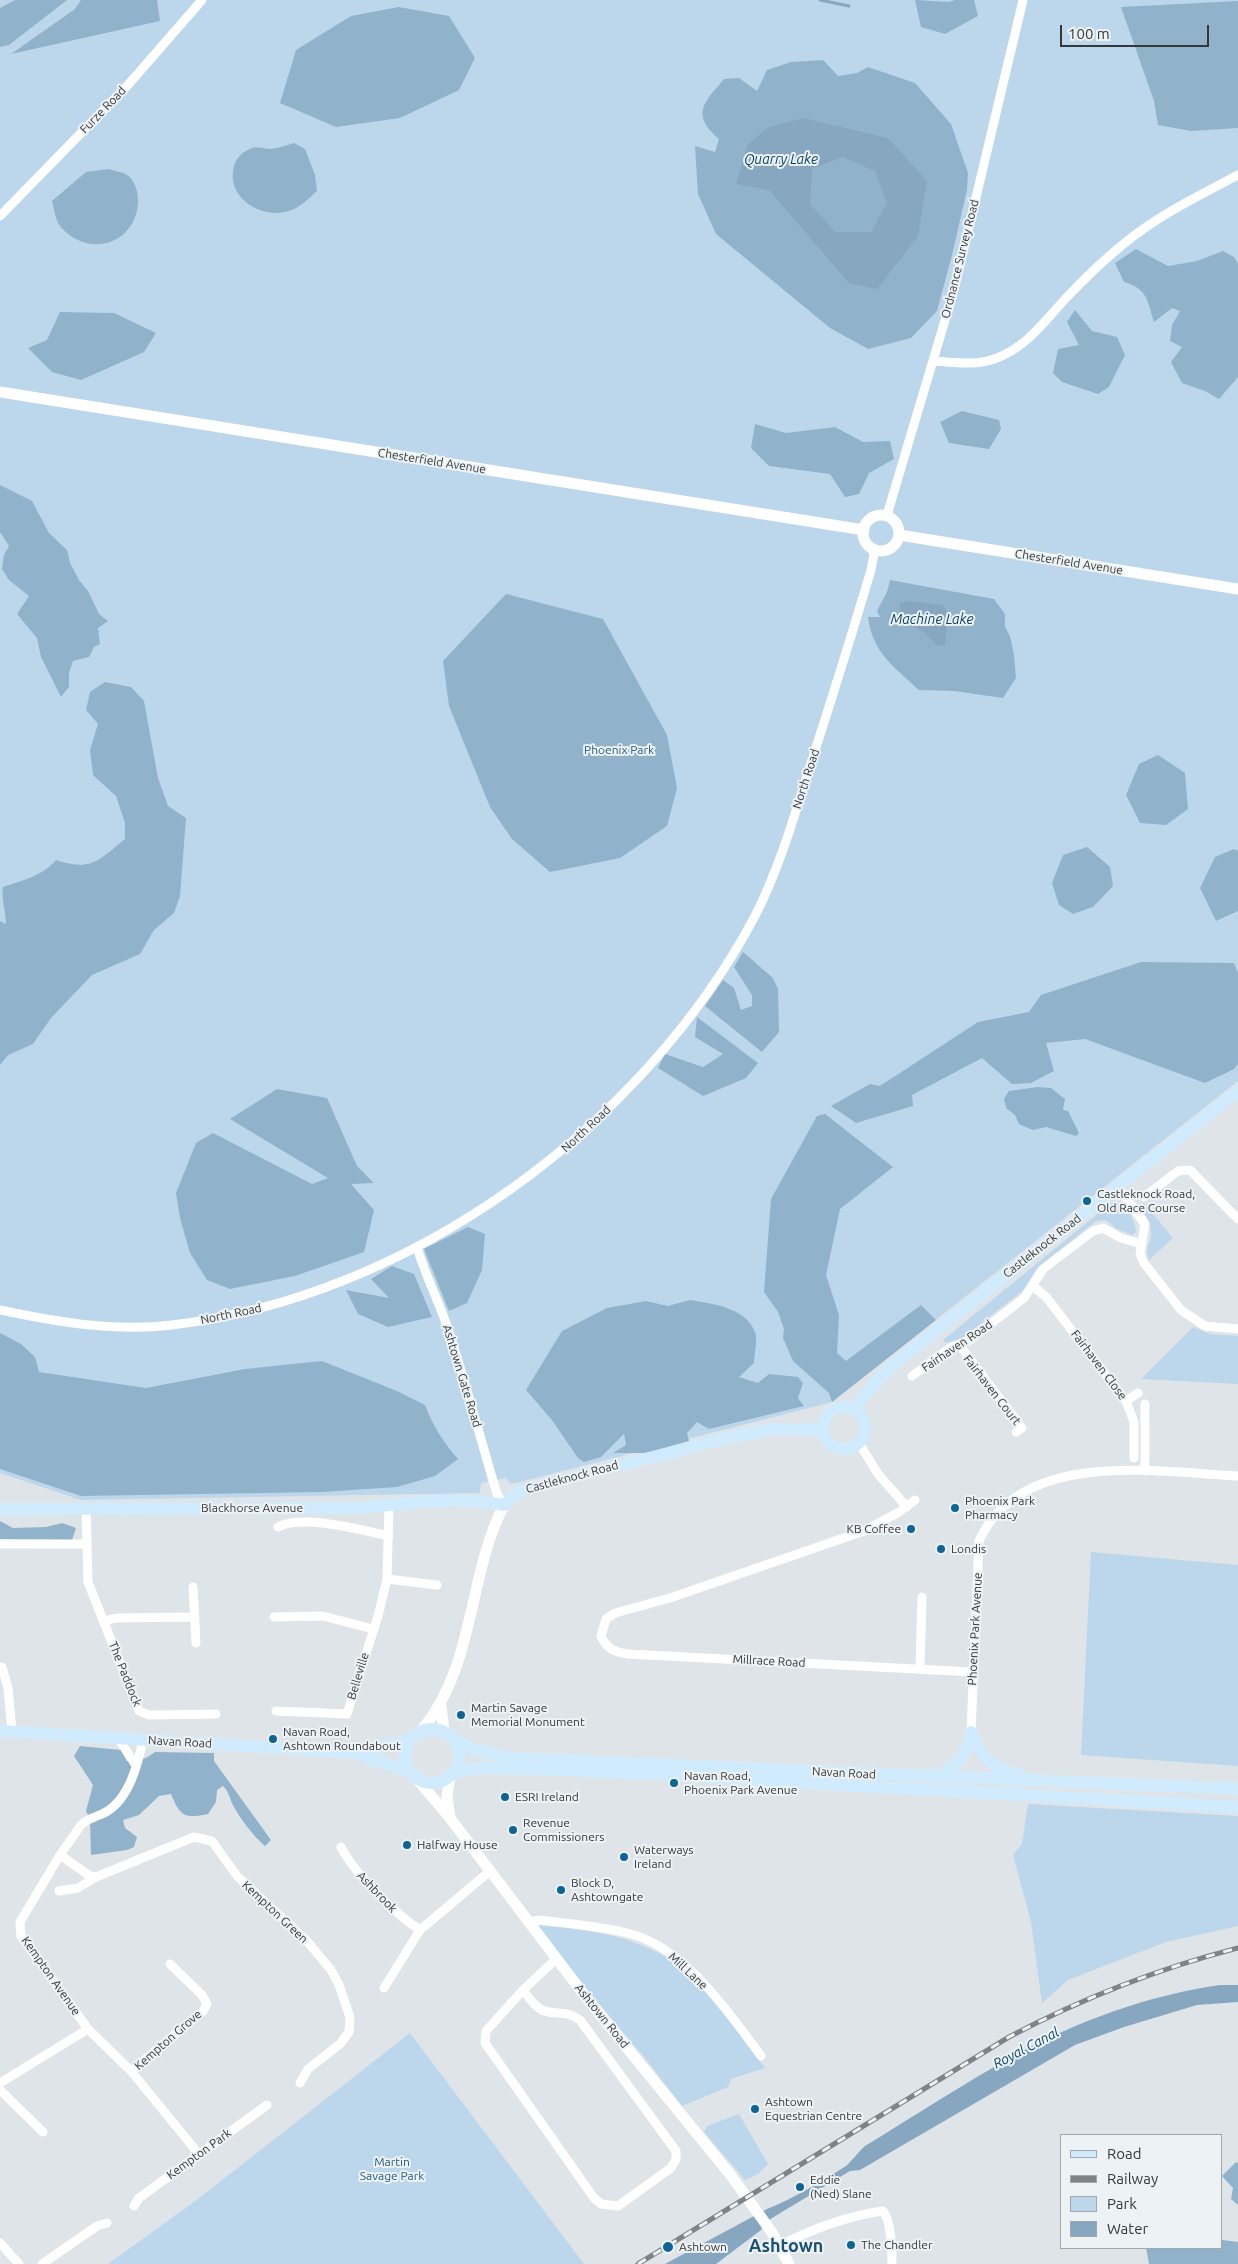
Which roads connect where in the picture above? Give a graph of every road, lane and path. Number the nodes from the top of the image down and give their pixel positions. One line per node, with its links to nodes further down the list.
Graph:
1 (202, 0): 4 (street, Furze Road)
2 (1023, 0): 5 (street, Ordnance Survey Road)
3 (1238, 175): 5 (street)
4 (0, 216)
5 (934, 361): 7 (street, Ordnance Survey Road)
6 (0, 392): 8 (street, Chesterfield Avenue)
7 (887, 515): 8 (street); 9 (street)
8 (864, 530): 10 (street)
9 (899, 535): 10 (street); 11 (street, Chesterfield Avenue)
10 (875, 550): 17 (street, North Road)
11 (1238, 588)
12 (1238, 1091): 13 (main road, Castleknock Road)
13 (1118, 1187): 16 (street); 26 (main road, Castleknock Road)
14 (1144, 1198): 15 (street)
15 (1238, 1219)
16 (1142, 1244): 18 (street, Fairhaven Road); 20 (street)
17 (417, 1247): 19 (street, North Road); 35 (street, Ashtown Gate Road)
18 (1033, 1286): 21 (street, Fairhaven Road); 24 (street, Fairhaven Close)
19 (0, 1310)
20 (1238, 1329)
21 (960, 1346): 22 (street, Fairhaven Road); 28 (street, Fairhaven Court)
22 (912, 1376)
23 (1138, 1393): 24 (street)
24 (1126, 1401): 30 (street, Fairhaven Close)
25 (1145, 1404): 31 (street)
26 (854, 1409): 27 (main road); 29 (main road)
27 (823, 1430): 29 (main road); 35 (main road, Castleknock Road)
28 (1016, 1432)
29 (859, 1444): 36 (street)
30 (1134, 1458)
31 (1145, 1471): 32 (street, Phoenix Park Avenue); 54 (street, Phoenix Park Avenue)
32 (1238, 1476)
33 (915, 1500): 36 (street)
34 (389, 1505): 35 (main road, Blackhorse Avenue); 37 (main road, Blackhorse Avenue); 40 (street, Belleville)
35 (504, 1505): 57 (street, Castleknock Road)
36 (907, 1507): 53 (street, Millrace Road)
37 (86, 1508): 38 (main road, Blackhorse Avenue); 42 (street, The Paddock)
38 (0, 1509)
39 (278, 1527): 40 (street)
40 (389, 1536): 43 (street, Belleville)
41 (0, 1544): 42 (street)
42 (86, 1544): 49 (street, The Paddock)
43 (387, 1579): 44 (street); 50 (street, Belleville)
44 (437, 1585)
45 (193, 1587): 47 (street)
46 (922, 1597): 53 (street)
47 (195, 1617): 49 (street); 51 (street)
48 (274, 1617): 50 (street)
49 (104, 1621): 59 (street, The Paddock)
50 (373, 1629): 58 (street, Belleville)
51 (196, 1643)
52 (2, 1667): 56 (street)
53 (920, 1669): 54 (street, Millrace Road)
54 (973, 1672): 62 (street, Phoenix Park Avenue)
55 (0, 1701): 56 (street)
56 (10, 1701): 61 (street)
57 (441, 1706): 60 (street, Castleknock Road); 63 (street, Castleknock Road)
58 (276, 1711)
59 (216, 1714)
60 (422, 1730): 63 (main road); 65 (main road)
61 (6, 1731): 64 (main road, Navan Road)
62 (971, 1732): 71 (main road); 72 (main road)
63 (449, 1736): 69 (main road); 71 (main road, Navan Road)
64 (118, 1738): 66 (main road, Navan Road); 68 (street)
65 (411, 1738): 67 (main road, Navan Road); 70 (main road)
66 (143, 1740): 67 (main road, Navan Road); 68 (street, Kempton Avenue)
67 (359, 1753): 70 (main road, Navan Road)
68 (135, 1764): 77 (street, Kempton Avenue)
69 (452, 1774): 70 (main road); 74 (main road, Navan Road); 75 (street)
70 (413, 1775): 75 (street, Ashtown Road)
71 (936, 1777): 72 (main road, Navan Road)
72 (1049, 1780): 73 (main road, Navan Road)
73 (1238, 1789)
74 (1238, 1807)
75 (450, 1818): 78 (street, Ashtown Road)
76 (341, 1847): 82 (street, Ashbrook)
77 (60, 1855): 79 (street); 87 (street, Kempton Avenue)
78 (490, 1871): 81 (street, Ashtown Road); 82 (street)
79 (96, 1877): 80 (street, Kempton Green); 91 (street, Kempton Green)
80 (59, 1891)
81 (528, 1922): 83 (street, Ashtown Road); 88 (street, Mill Lane)
82 (420, 1930): 85 (street)
83 (556, 1959): 86 (street); 99 (street, Ashtown Road)
84 (170, 1964): 89 (street, Kempton Grove)
85 (384, 1988)
86 (523, 1990): 86 (street)
87 (88, 2029): 89 (street, Kempton Avenue); 90 (street)
88 (761, 2056)
89 (131, 2072): 95 (street, Kempton Avenue)
90 (0, 2083)
91 (300, 2083)
92 (0, 2090): 94 (street)
93 (267, 2105): 95 (street, Kempton Park)
94 (43, 2132)
95 (198, 2153): 96 (street, Kempton Park)
96 (134, 2206)
97 (107, 2223): 101 (street)
98 (0, 2244): 100 (street)
99 (779, 2246): 102 (street); 103 (street)
100 (19, 2264)
101 (42, 2264)
102 (789, 2264)
103 (892, 2264)

